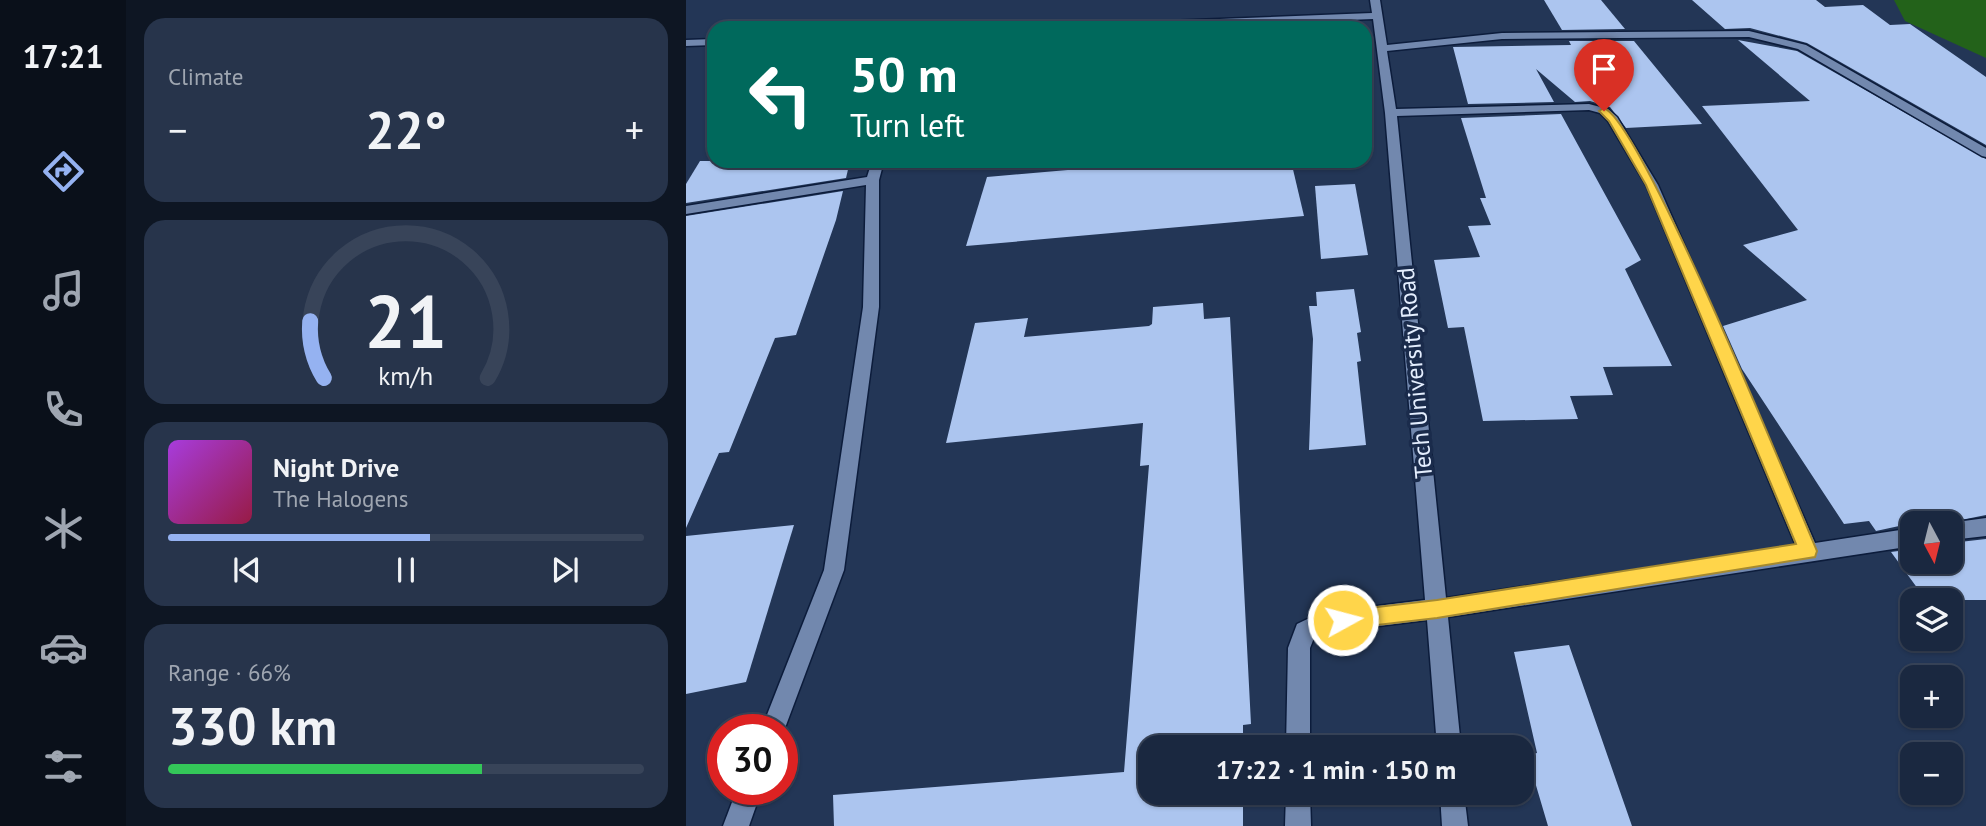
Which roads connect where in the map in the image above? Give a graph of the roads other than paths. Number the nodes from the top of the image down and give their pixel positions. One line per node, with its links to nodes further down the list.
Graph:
1 (1375, 8): 2 (street); 5 (street, Tech University Road)
2 (1172, 21)
3 (707, 42): 4 (street)
4 (686, 43)
5 (1382, 49): 6 (street, Tech University Road); 7 (street)
6 (1391, 113): 14 (street); 15 (street, Tech University Road)
7 (1986, 153)
8 (876, 168): 9 (street)
9 (873, 180): 10 (street); 16 (street)
10 (686, 210)
11 (1986, 527): 12 (street)
12 (1964, 530)
13 (1900, 539): 14 (street)
14 (1808, 551): 15 (street)
15 (1437, 609): 17 (street); 18 (street, Tech University Road)
16 (779, 714)
17 (1298, 735)
18 (1448, 735)
19 (744, 805): 22 (street)
20 (1298, 805): 23 (street)
21 (1453, 805): 24 (street)
22 (736, 826)
23 (1298, 826)
24 (1455, 826)

